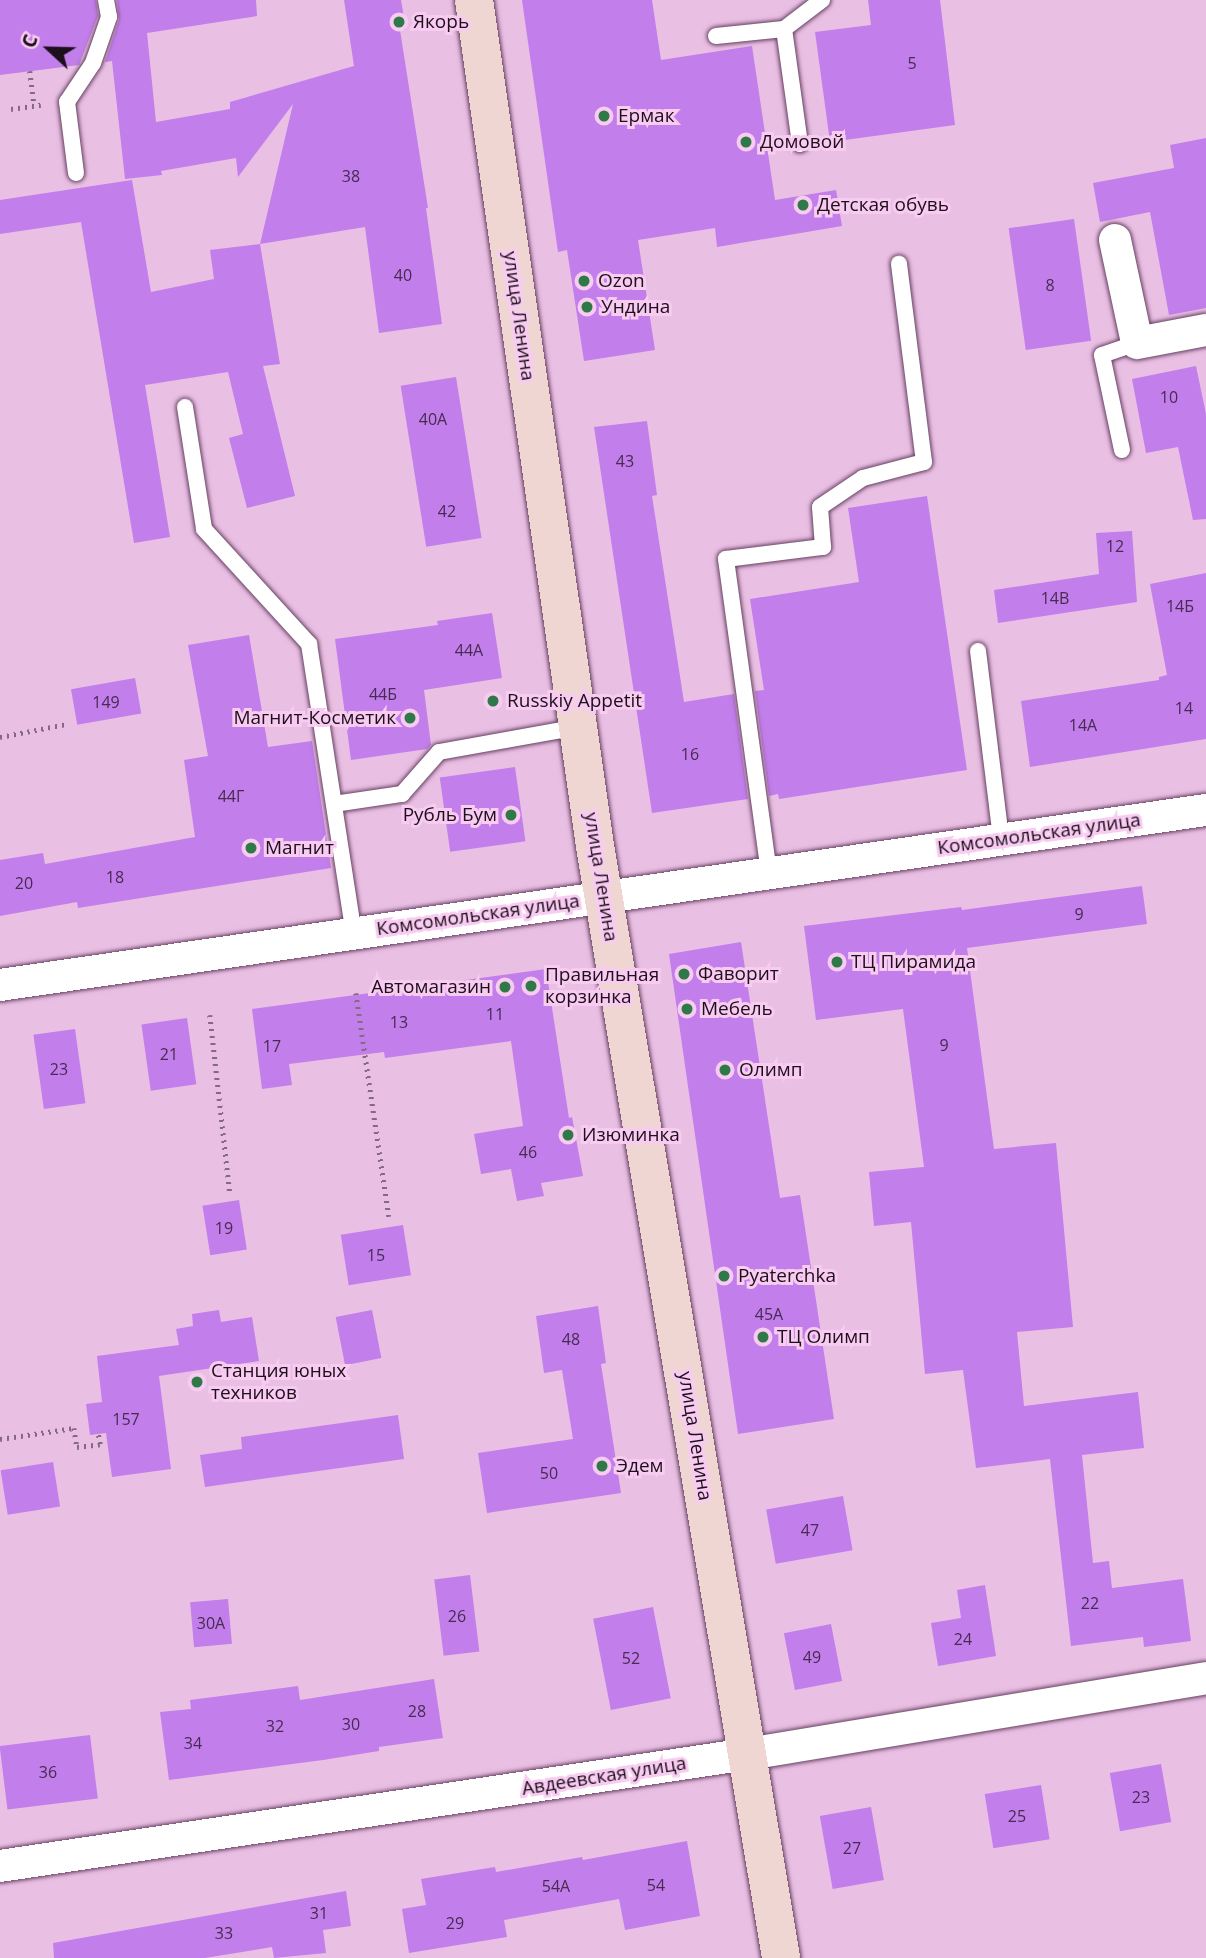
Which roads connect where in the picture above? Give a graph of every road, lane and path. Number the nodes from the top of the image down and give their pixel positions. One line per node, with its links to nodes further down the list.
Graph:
1 (106, 0): 9 (lane)
2 (474, 0): 18 (main road, улица Ленина)
3 (822, 0): 4 (lane)
4 (784, 29): 5 (lane); 8 (lane)
5 (716, 37)
6 (30, 71): 7 (path)
7 (11, 109)
8 (800, 144)
9 (76, 173)
10 (1115, 240): 13 (street)
11 (900, 264): 23 (lane)
12 (1206, 330): 13 (street)
13 (1137, 343): 15 (lane)
14 (186, 407): 20 (lane)
15 (1122, 450)
16 (978, 651): 22 (lane)
17 (66, 724): 19 (path)
18 (578, 727): 20 (lane); 24 (main road, улица Ленина)
19 (0, 737)
20 (334, 804): 25 (lane)
21 (1206, 810): 22 (street, Комсомольская улица)
22 (1002, 839): 23 (street, Комсомольская улица)
23 (769, 873): 24 (street, Комсомольская улица)
24 (603, 897): 25 (street, Комсомольская улица); 34 (main road, улица Ленина)
25 (354, 934): 26 (street, Комсомольская улица)
26 (0, 985)
27 (356, 993): 30 (path)
28 (210, 1015): 29 (path)
29 (230, 1192)
30 (389, 1217)
31 (98, 1434): 32 (path)
32 (0, 1439)
33 (1206, 1678): 34 (street, Авдеевская улица)
34 (748, 1754): 35 (street, Авдеевская улица); 36 (main road, улица Ленина)
35 (0, 1867)
36 (781, 1958)

